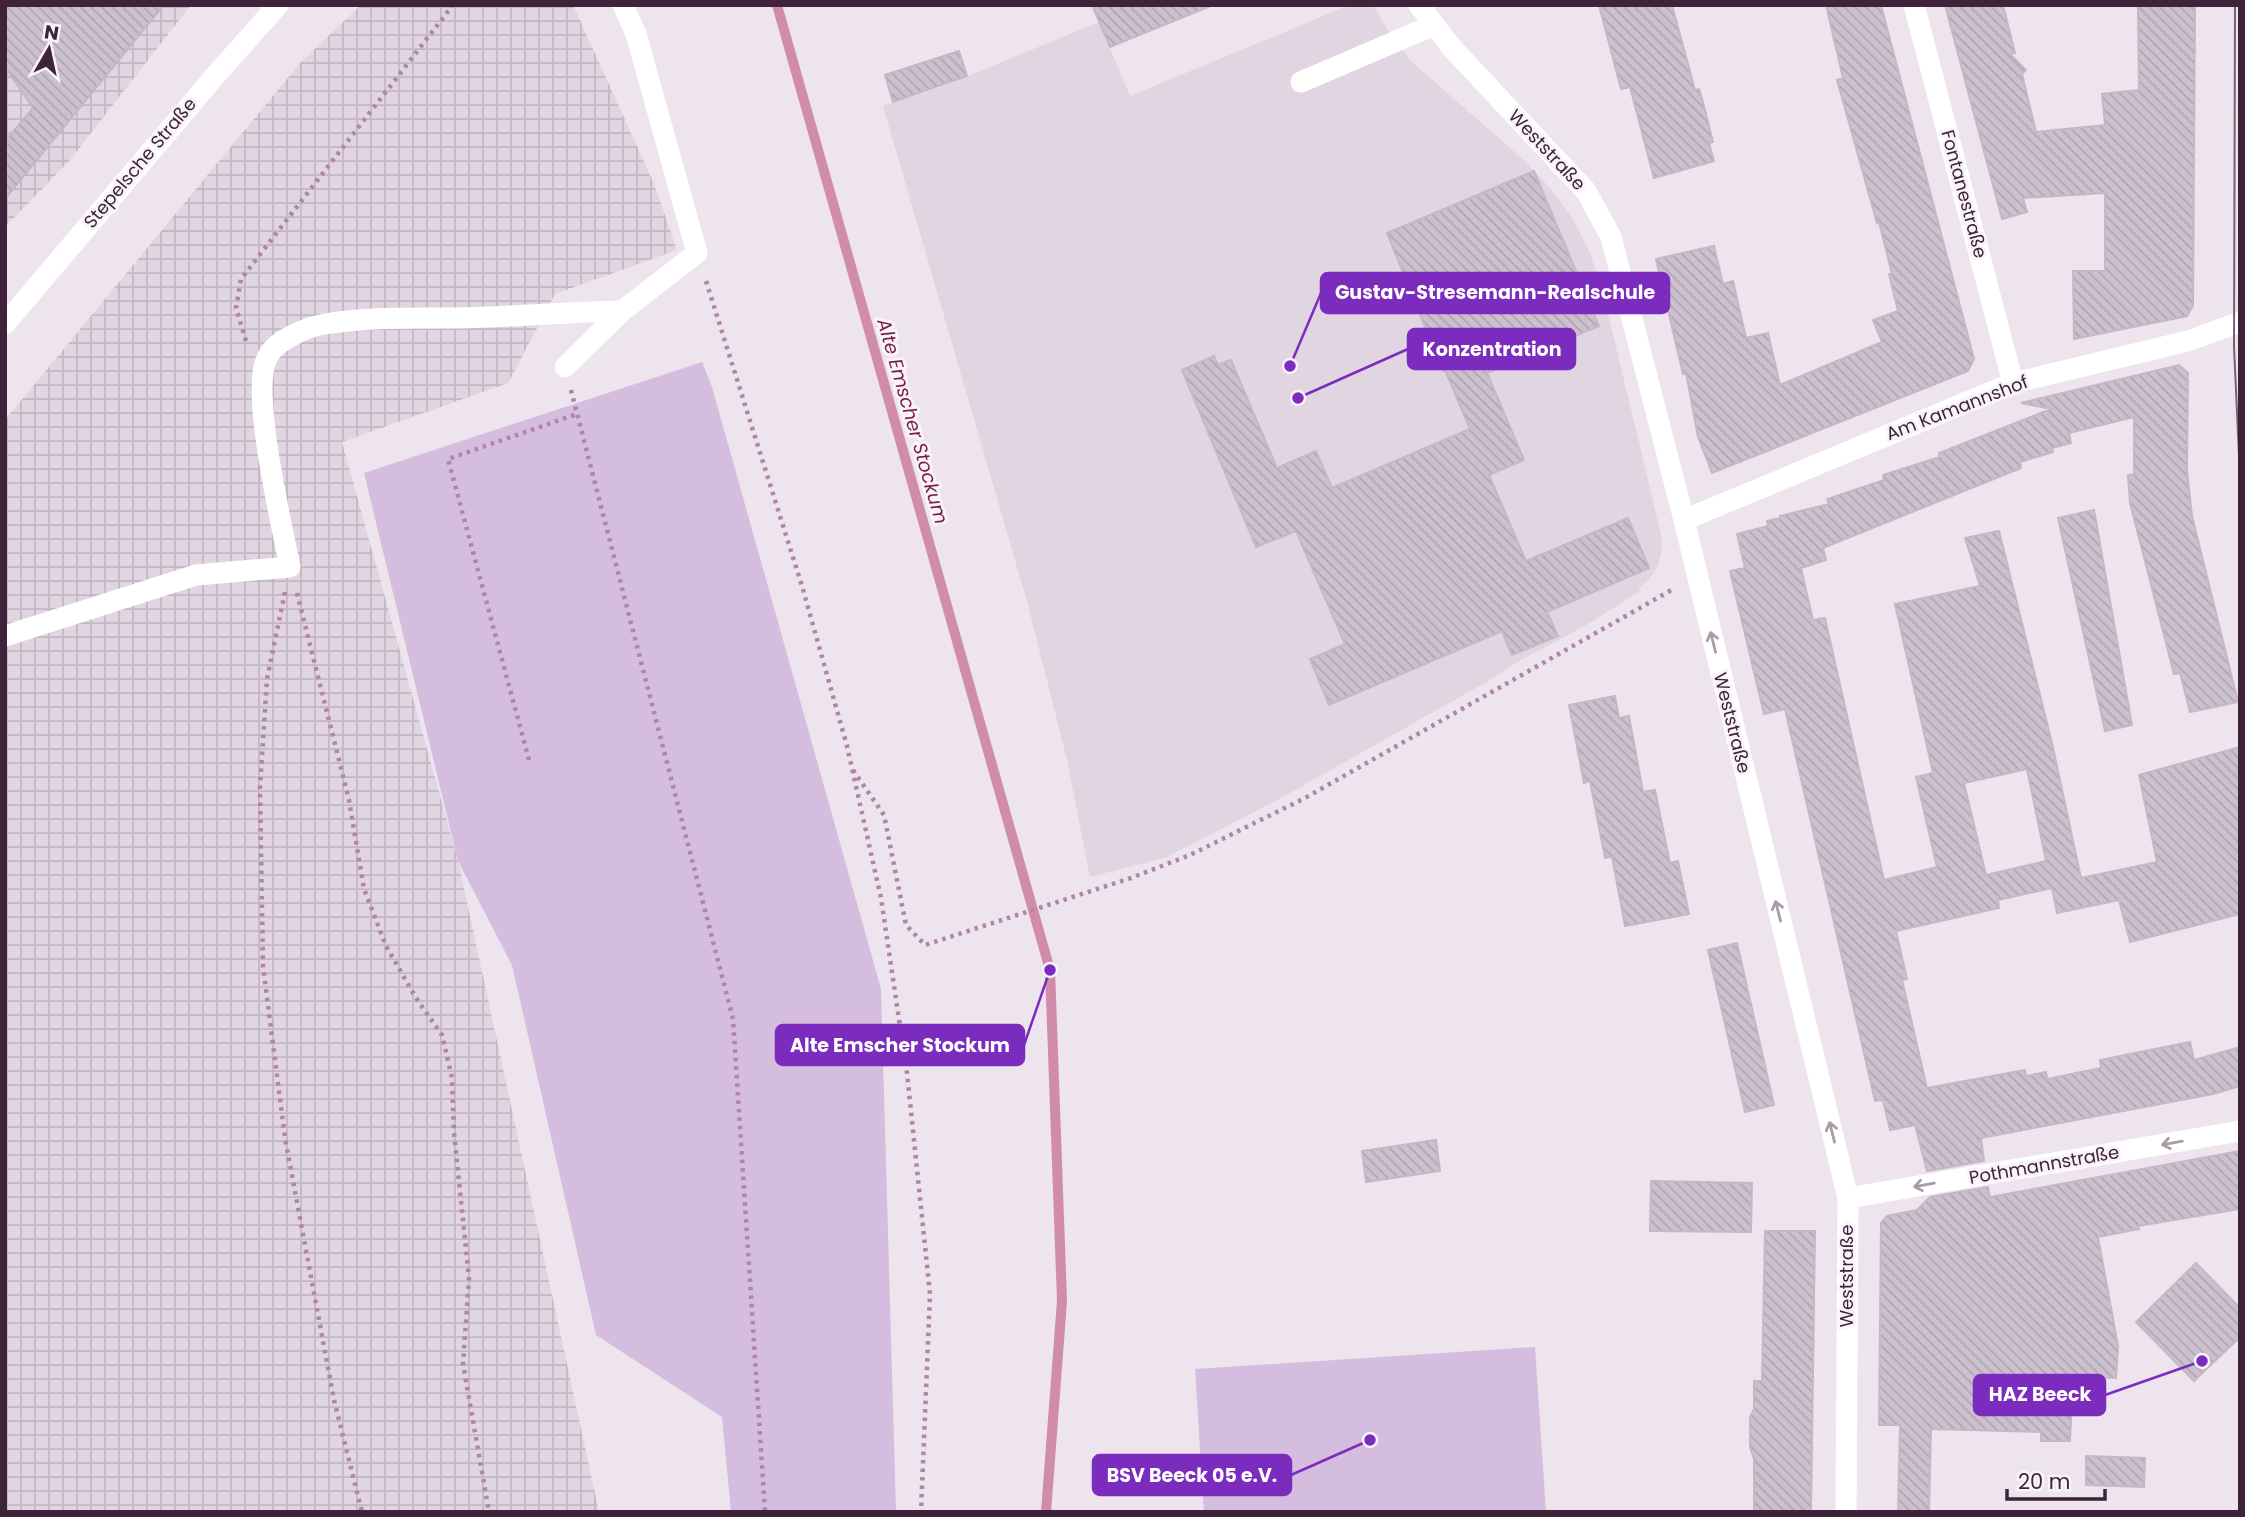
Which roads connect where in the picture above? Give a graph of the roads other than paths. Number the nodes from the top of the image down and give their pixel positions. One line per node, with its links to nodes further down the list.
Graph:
1 (278, 5): 9 (street, Stepelsche Straße)
2 (623, 5): 7 (street)
3 (1419, 5): 5 (street, Weststraße)
4 (1914, 5): 11 (street, Fontanestraße)
5 (1434, 24): 6 (street); 12 (street, Weststraße)
6 (1301, 82)
7 (622, 311): 10 (street); 13 (street)
8 (2240, 322): 11 (street, Am Kamannshof)
9 (5, 324)
10 (565, 367)
11 (2013, 383): 12 (street, Am Kamannshof)
12 (1684, 520): 15 (street, Weststraße, one-way to 12)
13 (5, 636)
14 (2240, 1131): 15 (street, Pothmannstraße, one-way to 15)
15 (1847, 1198): 16 (street, Weststraße)
16 (1846, 1512)

